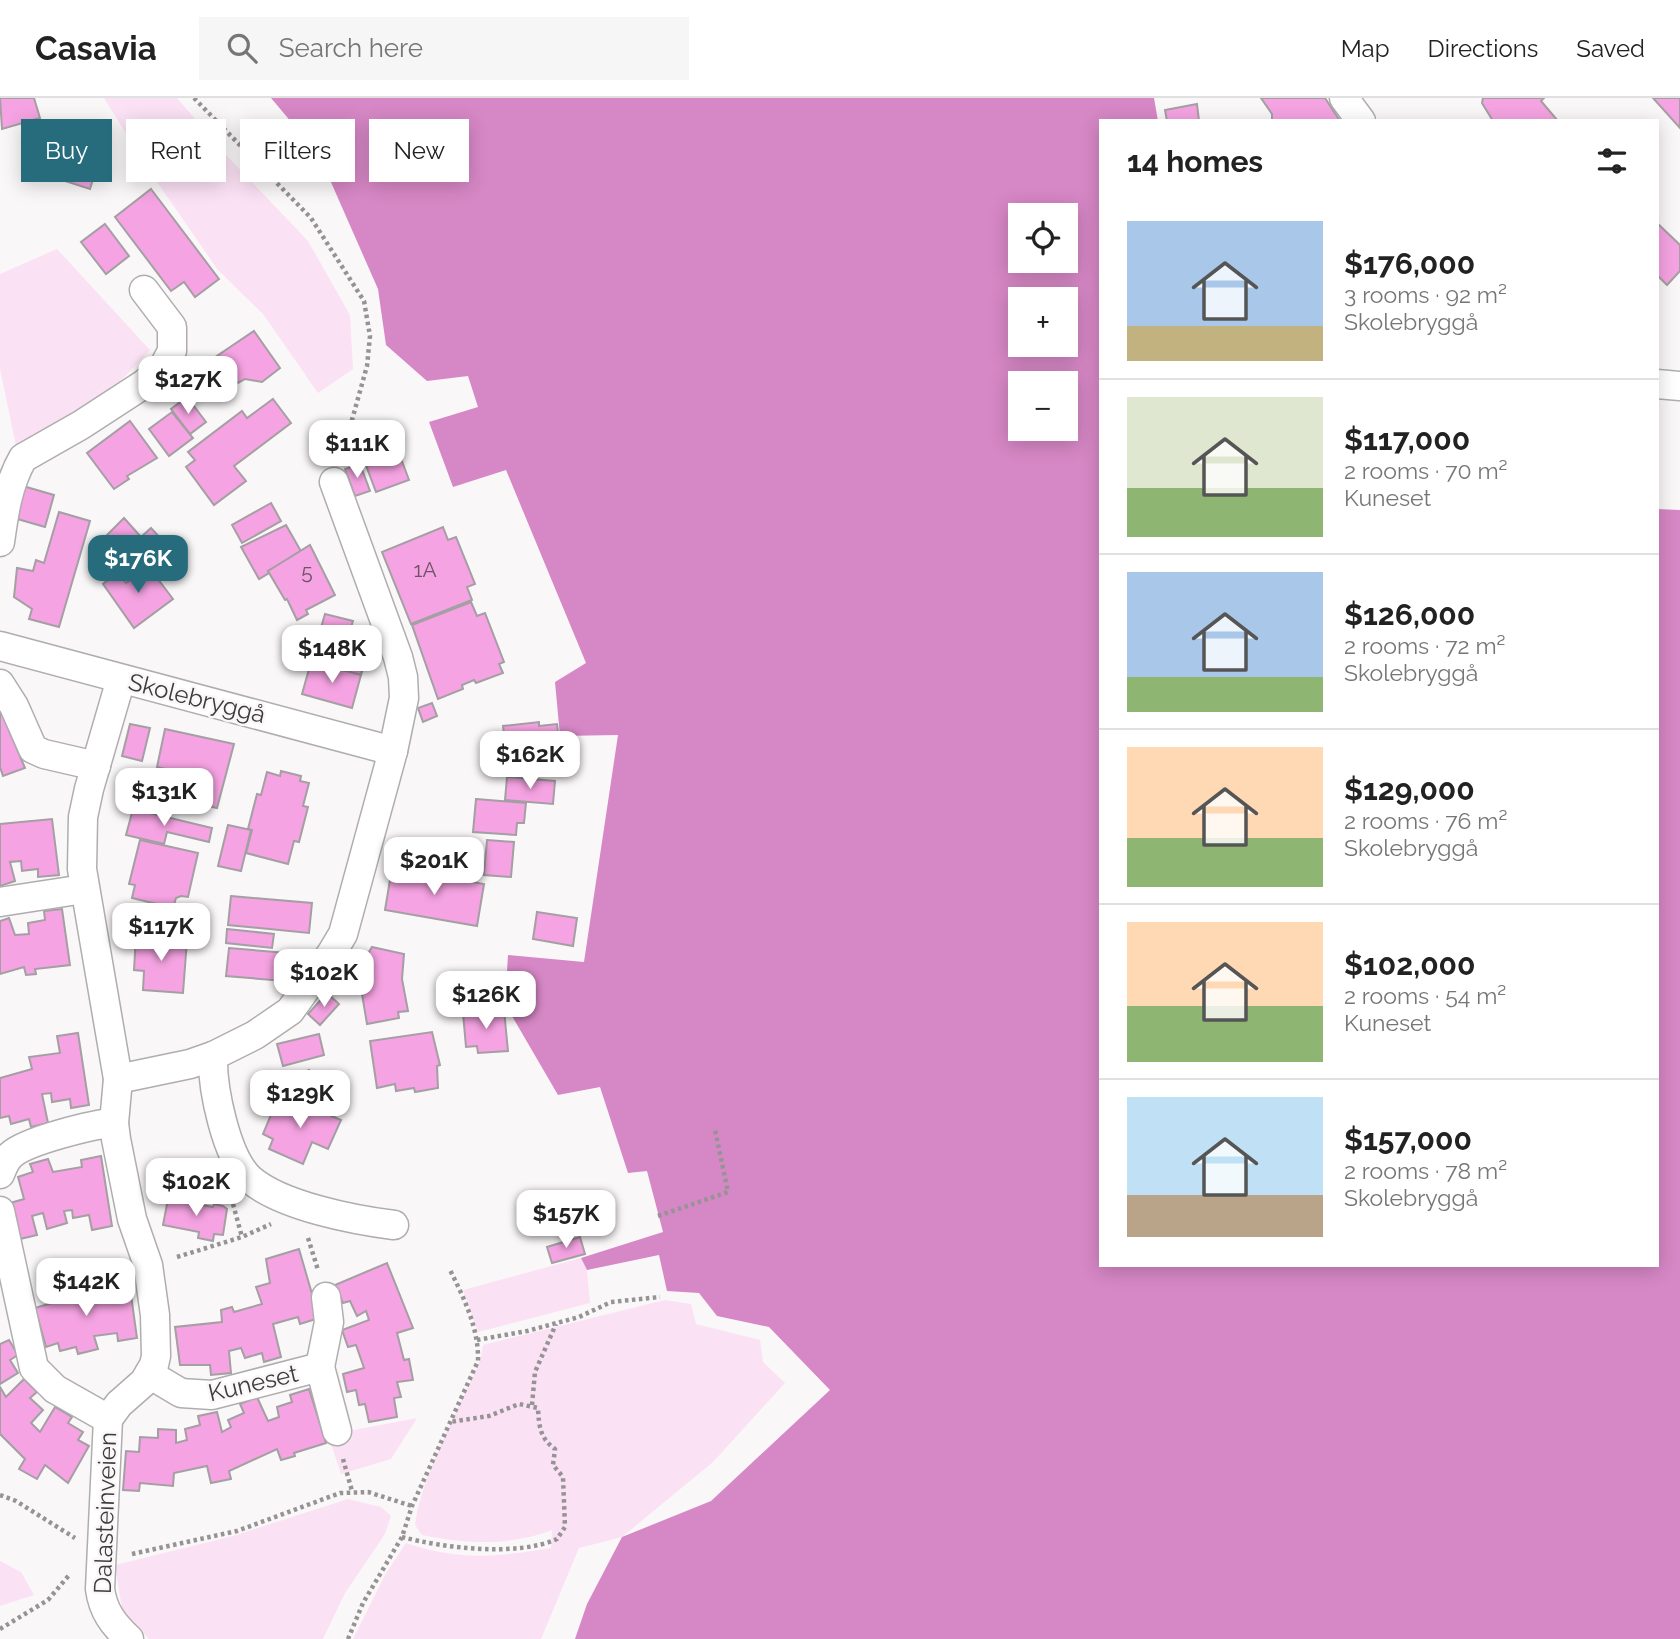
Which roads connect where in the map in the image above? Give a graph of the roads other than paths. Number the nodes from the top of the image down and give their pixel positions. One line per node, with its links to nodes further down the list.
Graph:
1 (1343, 98): 2 (street)
2 (1359, 119)
3 (144, 290): 7 (street)
4 (1659, 384): 5 (street)
5 (1680, 386)
6 (334, 482): 11 (street)
7 (0, 542)
8 (0, 646): 9 (street, Skolebryggå)
9 (121, 679): 11 (street, Skolebryggå); 12 (street)
10 (0, 684): 12 (street)
11 (393, 751): 15 (street)
12 (96, 766): 13 (street)
13 (85, 889): 14 (street); 16 (street)
14 (0, 902)
15 (213, 1056): 16 (street); 20 (street)
16 (118, 1079): 17 (street)
17 (114, 1123): 18 (street); 23 (street)
18 (0, 1174)
19 (0, 1211): 24 (street)
20 (394, 1225)
21 (326, 1297): 22 (street, Kuneset)
22 (320, 1367): 23 (street, Kuneset); 25 (street, Kuneset)
23 (149, 1374): 24 (street)
24 (108, 1419): 26 (street, Dalasteinveien)
25 (337, 1431)
26 (129, 1639)

